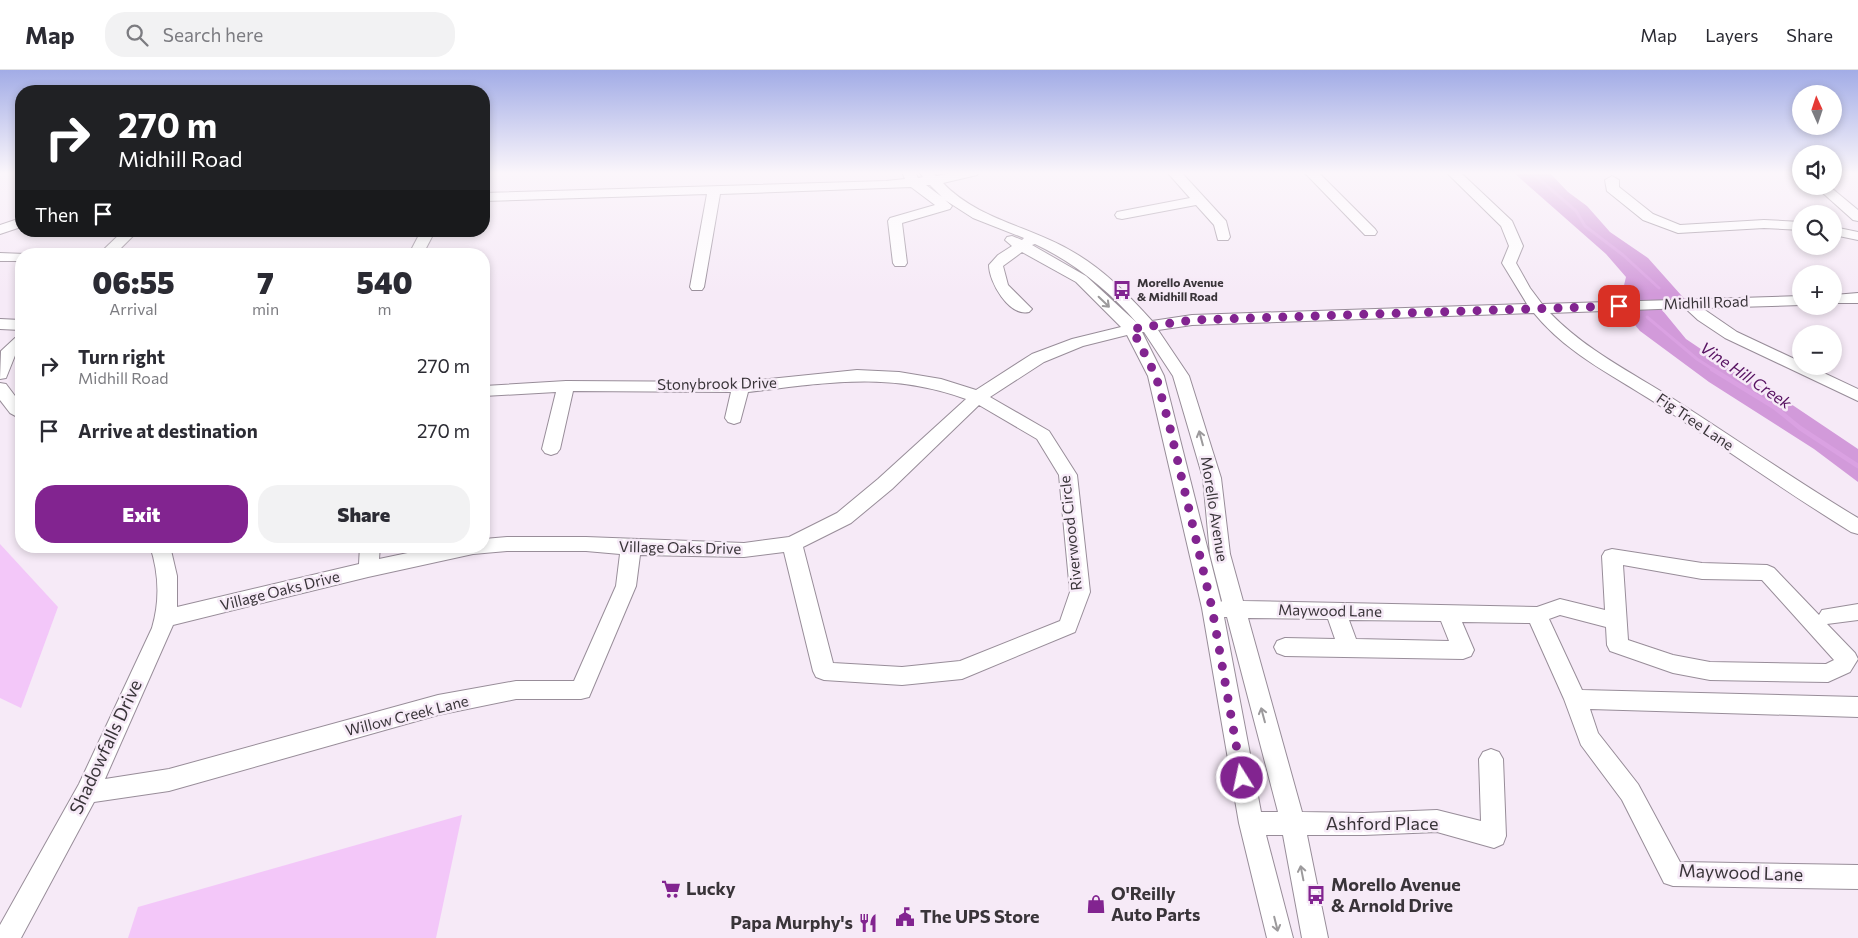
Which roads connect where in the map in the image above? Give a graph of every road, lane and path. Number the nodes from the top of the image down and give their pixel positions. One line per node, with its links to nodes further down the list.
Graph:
1 (710, 213): 24 (street)
2 (923, 213): 23 (street)
3 (960, 213): 19 (street, Morello Avenue)
4 (974, 213): 19 (street, Morello Avenue)
5 (1135, 213): 10 (street)
6 (1210, 213): 18 (street)
7 (1351, 213): 14 (street)
8 (1495, 213): 29 (street)
9 (1642, 213): 12 (street)
10 (1122, 215)
11 (15, 224): 13 (street)
12 (1792, 226)
13 (0, 230)
14 (1370, 232)
15 (1842, 233): 16 (street)
16 (1858, 236)
17 (124, 237): 20 (street)
18 (1223, 237)
19 (1028, 241): 30 (street); 33 (street, Morello Avenue)
20 (113, 248)
21 (0, 257): 22 (street)
22 (15, 257)
23 (900, 264)
24 (696, 287)
25 (1858, 298): 26 (street)
26 (1842, 299)
27 (1792, 300): 28 (street, Midhill Road)
28 (1689, 304): 29 (street, Midhill Road); 40 (street)
29 (1539, 308): 33 (street, Midhill Road); 45 (street, Fig Tree Lane)
30 (1024, 309)
31 (0, 324): 32 (street)
32 (15, 325)
33 (1140, 328): 41 (street, Village Oaks Drive); 54 (street, Morello Avenue); 55 (street, Morello Avenue, one-way to 33)
34 (15, 346): 35 (street)
35 (0, 374)
36 (566, 386): 37 (street, Stonybrook Drive); 39 (street, Stonybrook Drive); 44 (street)
37 (741, 387): 41 (street, Stonybrook Drive); 43 (street)
38 (0, 388): 42 (street)
39 (490, 391)
40 (1858, 396)
41 (978, 397): 46 (street, Village Oaks Drive); 46 (street, Riverwood Circle)
42 (15, 408)
43 (734, 418)
44 (551, 449)
45 (1858, 527)
46 (792, 544): 48 (street, Village Oaks Drive)
47 (490, 546): 48 (street, Village Oaks Drive)
48 (631, 548): 68 (street, Willow Creek Lane)
49 (163, 553): 61 (street, Shadowfalls Drive)
50 (369, 553): 52 (street)
51 (447, 553): 52 (street, Village Oaks Drive)
52 (368, 569): 61 (street, Village Oaks Drive)
53 (1560, 607): 59 (street, Maywood Lane); 62 (street)
54 (1212, 608): 55 (street, Maywood Lane); 69 (street, Morello Avenue)
55 (1234, 609): 56 (street, Maywood Lane); 70 (street, Morello Avenue, one-way to 55)
56 (1336, 612): 58 (street, Maywood Lane); 64 (street)
57 (1858, 612): 60 (street)
58 (1449, 614): 59 (street, Maywood Lane); 64 (street)
59 (1537, 615): 65 (street, Maywood Lane)
60 (1829, 616)
61 (166, 618): 68 (street, Shadowfalls Drive)
62 (1616, 621): 62 (street)
63 (1285, 647): 64 (street)
64 (1348, 648)
65 (1575, 699): 66 (street); 71 (street, Maywood Lane)
66 (1858, 707)
67 (1491, 759): 70 (street, Ashford Place)
68 (87, 792): 72 (street, Shadowfalls Drive)
69 (1251, 823): 70 (street, Ashford Place); 73 (street, Morello Avenue, one-way to 73)
70 (1292, 824): 74 (street, Morello Avenue, one-way to 70)
71 (1858, 877)
72 (7, 938)
73 (1280, 938)
74 (1315, 938)

